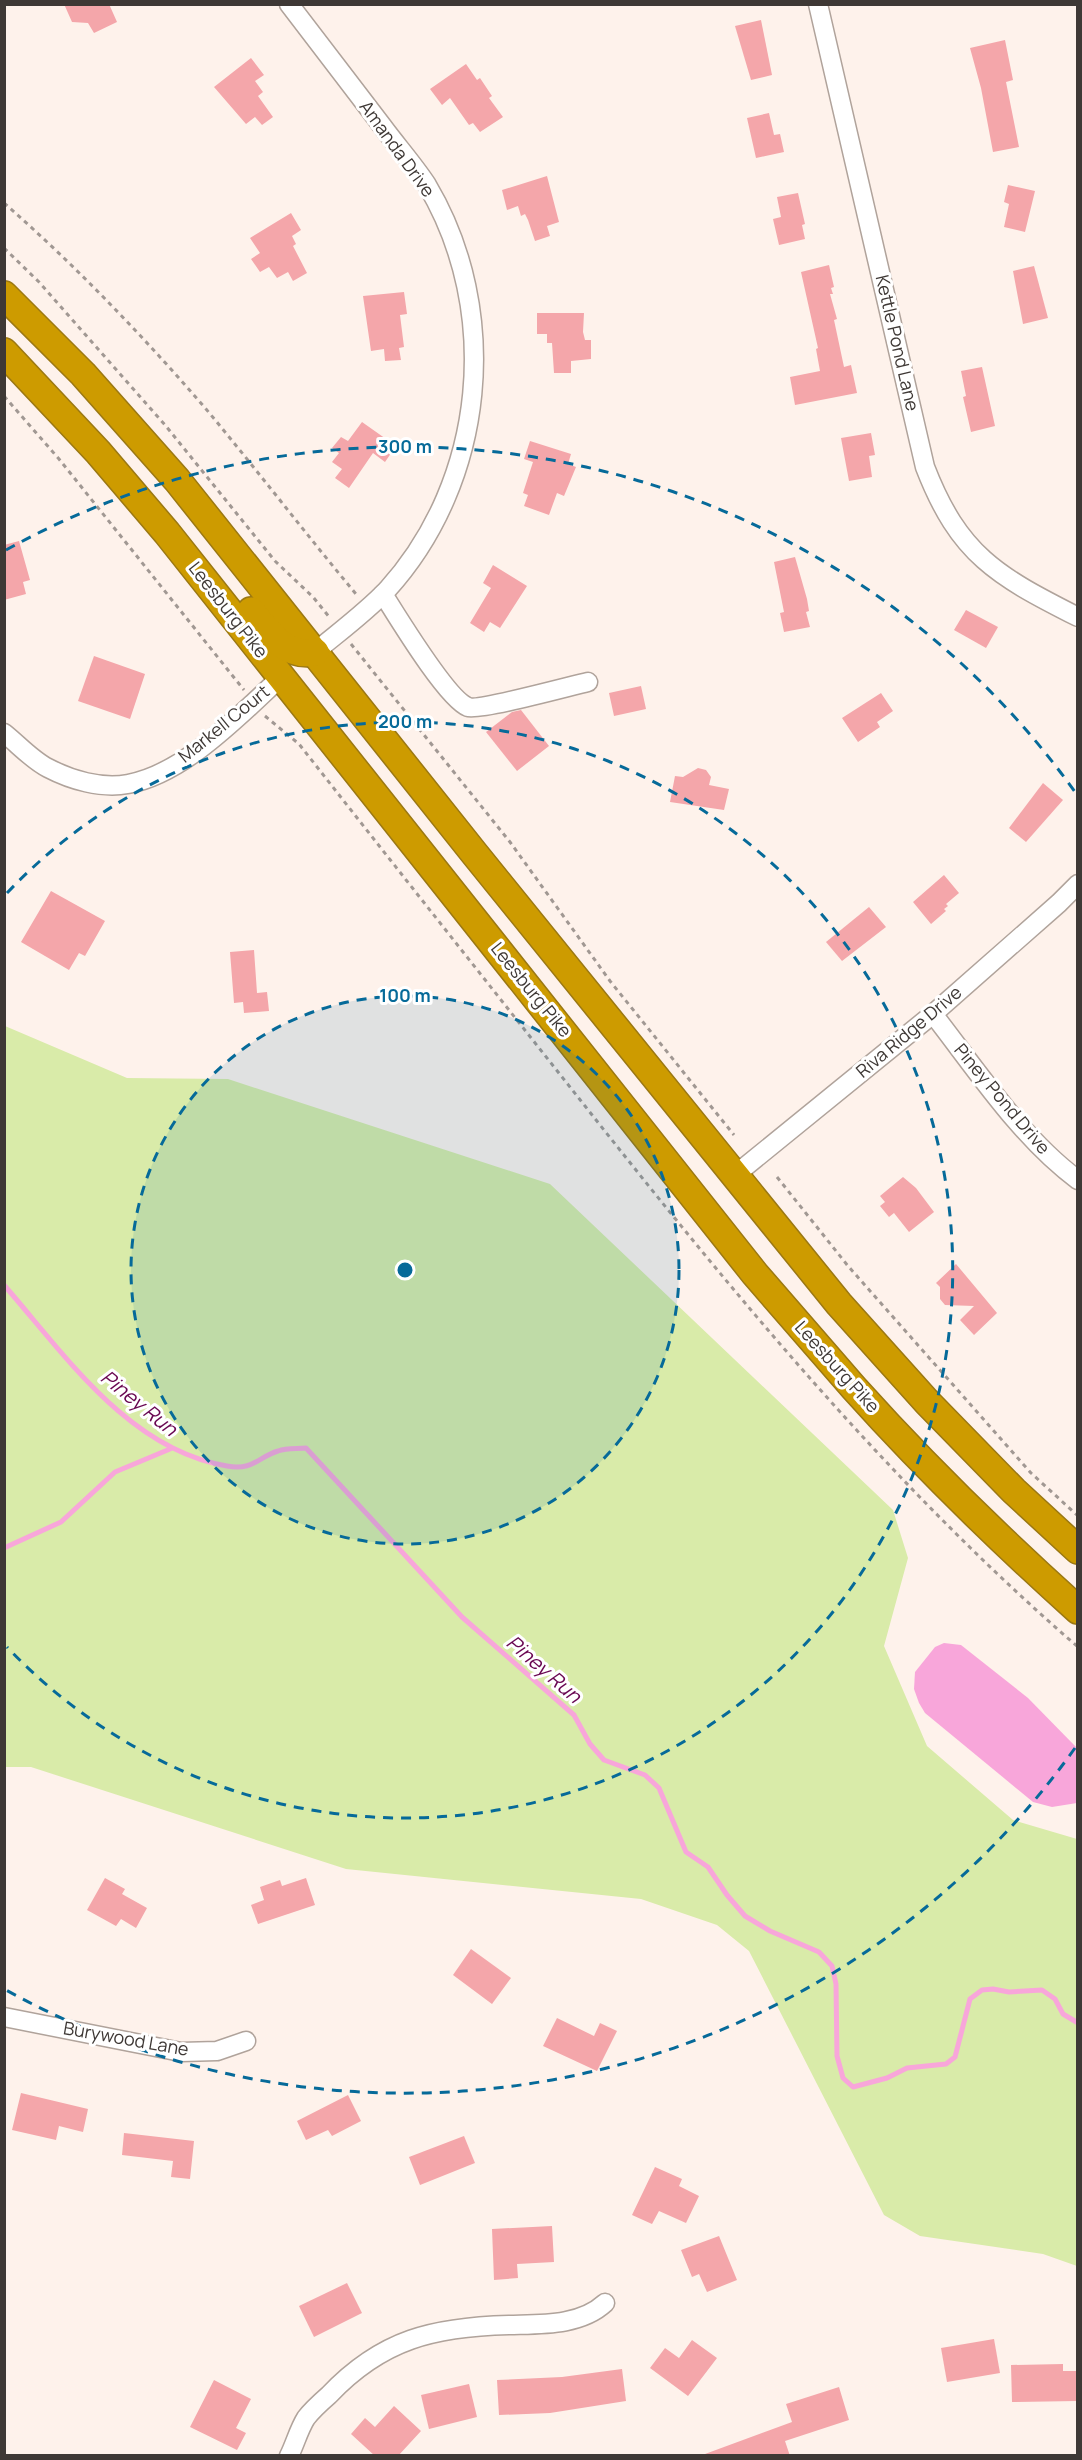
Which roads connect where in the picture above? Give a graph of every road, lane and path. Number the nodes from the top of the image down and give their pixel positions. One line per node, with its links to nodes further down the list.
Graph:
1 (289, 4): 9 (street, Amanda Drive)
2 (818, 4): 11 (street, Kettle Pond Lane)
3 (4, 203): 10 (path)
4 (4, 248): 12 (path)
5 (4, 295): 13 (highway)
6 (4, 352): 8 (highway, Leesburg Pike)
7 (4, 396): 16 (path)
8 (126, 482): 13 (highway); 14 (highway, Leesburg Pike)
9 (383, 594): 10 (street, Amanda Drive); 15 (street)
10 (368, 608): 12 (street, Amanda Drive)
11 (1077, 616)
12 (341, 631): 13 (street, Amanda Drive); 20 (path)
13 (315, 652): 21 (highway)
14 (281, 677): 16 (street, Markell Court); 26 (highway, Leesburg Pike)
15 (588, 682)
16 (253, 703): 17 (street, Markell Court)
17 (4, 733)
18 (1077, 884): 19 (street, Riva Ridge Drive)
19 (933, 1014): 21 (street, Riva Ridge Drive); 23 (street, Piney Pond Drive)
20 (734, 1135)
21 (735, 1175): 25 (highway)
22 (777, 1178): 24 (path)
23 (1077, 1180)
24 (1077, 1516)
25 (1077, 1550)
26 (1077, 1610)
27 (4, 2017): 28 (street, Burywood Lane)
28 (246, 2041)
29 (605, 2303): 30 (street)
30 (289, 2456)

